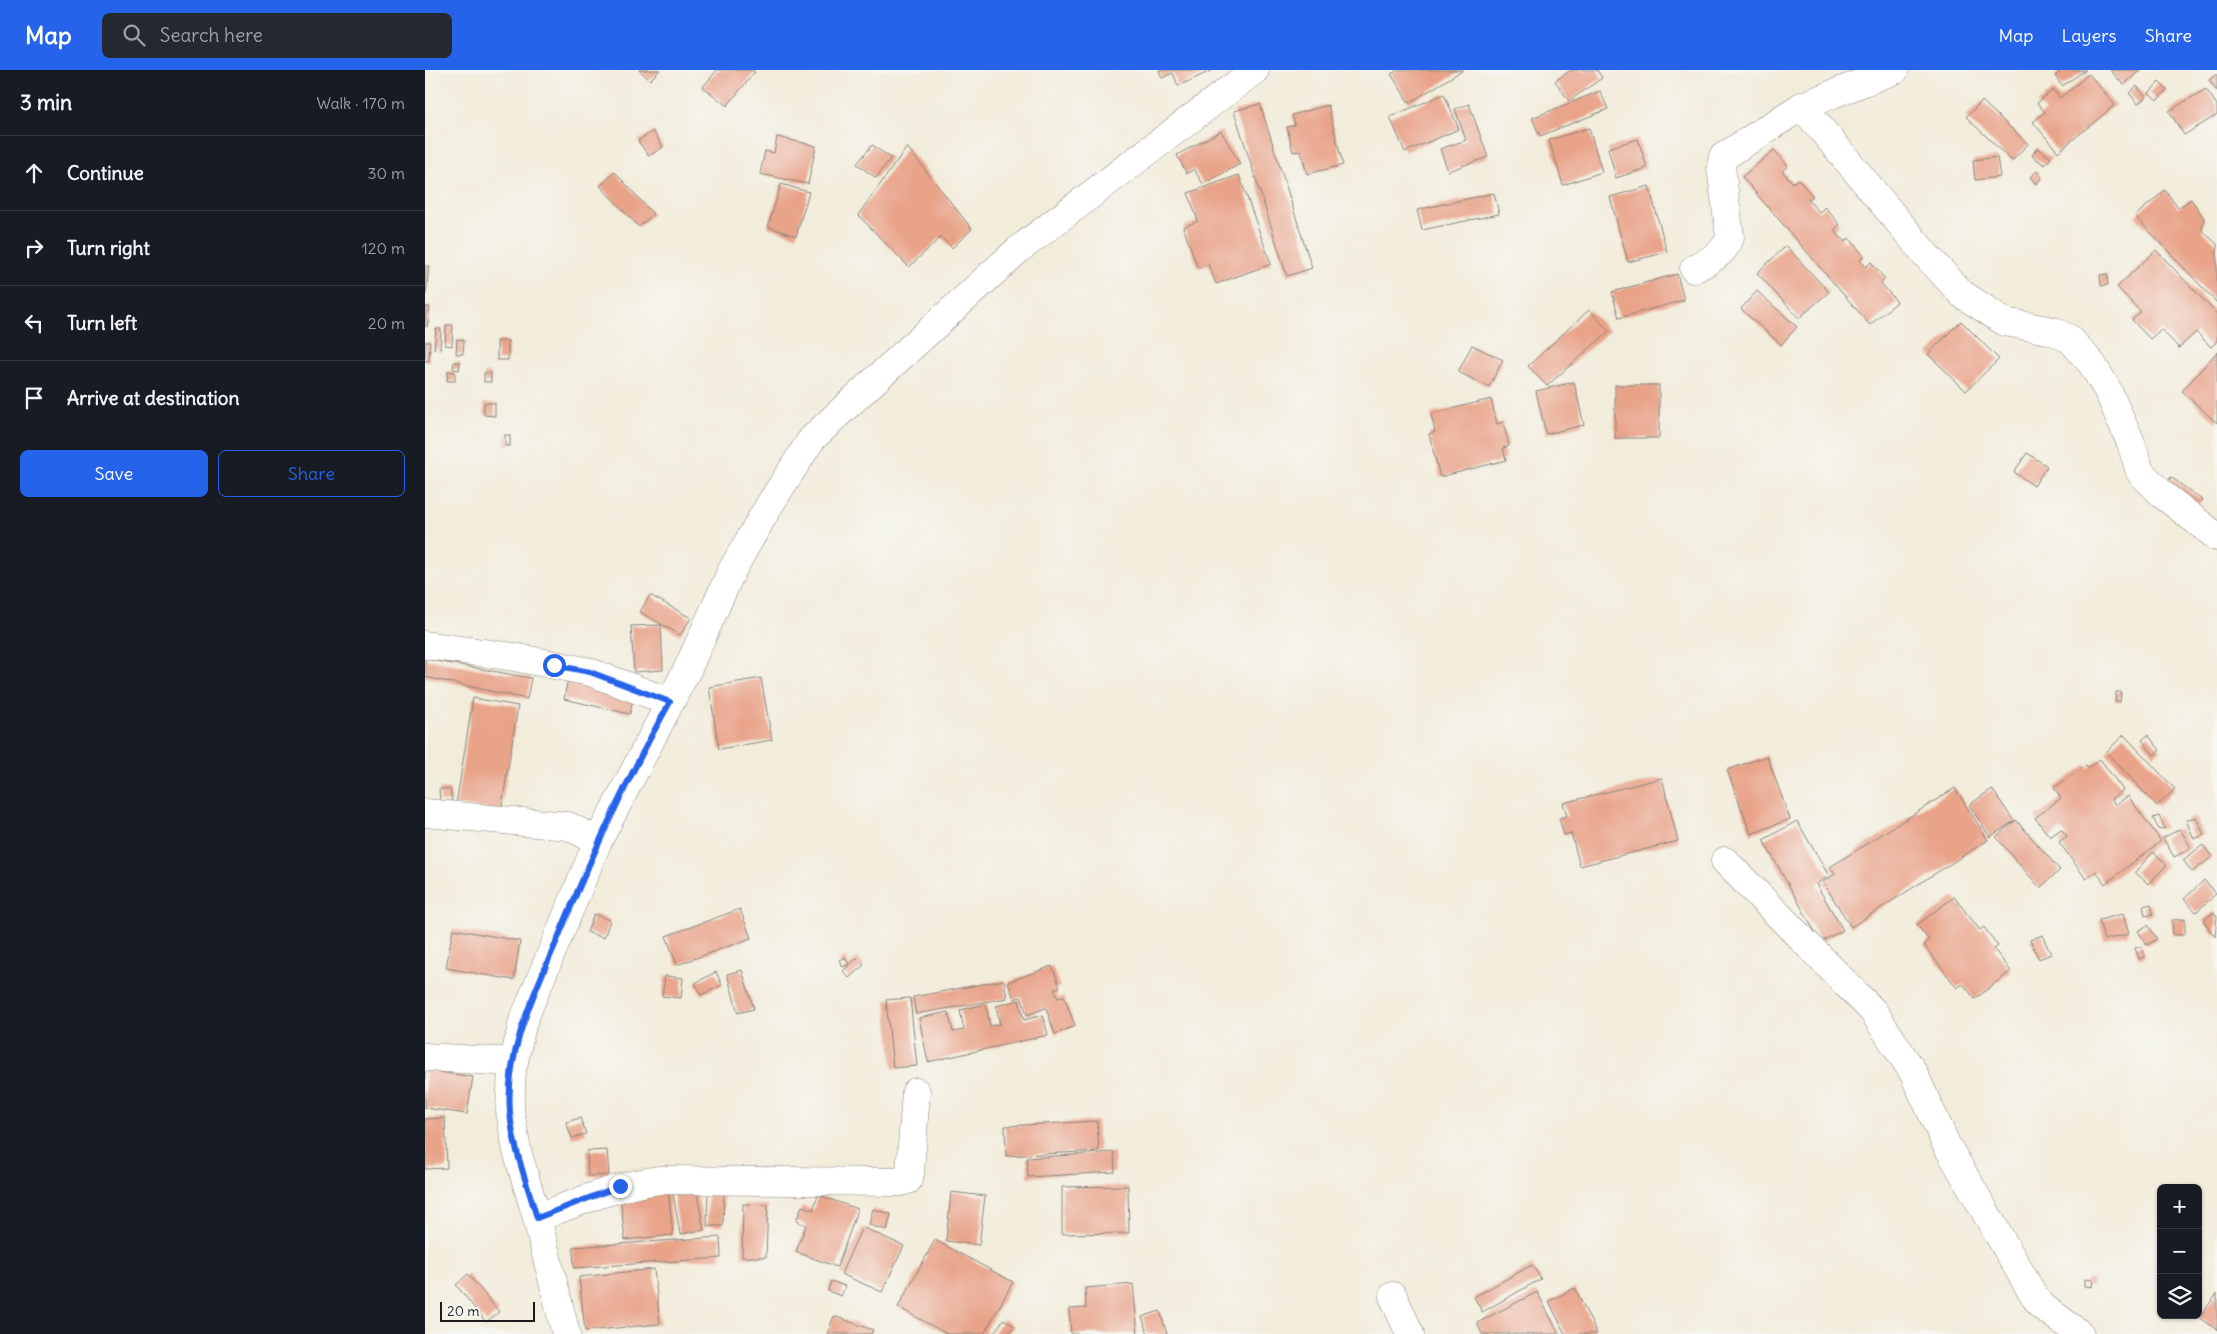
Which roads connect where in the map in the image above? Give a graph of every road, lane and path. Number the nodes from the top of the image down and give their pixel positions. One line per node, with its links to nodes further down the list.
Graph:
1 (1255, 70): 7 (street)
2 (1895, 70): 3 (street)
3 (1802, 106): 4 (street); 5 (street)
4 (1693, 269)
5 (2217, 536)
6 (425, 645): 7 (street)
7 (670, 702): 9 (street)
8 (425, 813): 9 (street)
9 (598, 841): 12 (street)
10 (1725, 861): 18 (street)
11 (425, 1057): 12 (street)
12 (514, 1062): 14 (street)
13 (916, 1092): 14 (street)
14 (537, 1218): 16 (street)
15 (1393, 1296): 17 (street)
16 (566, 1334)
17 (1410, 1334)
18 (2080, 1334)

